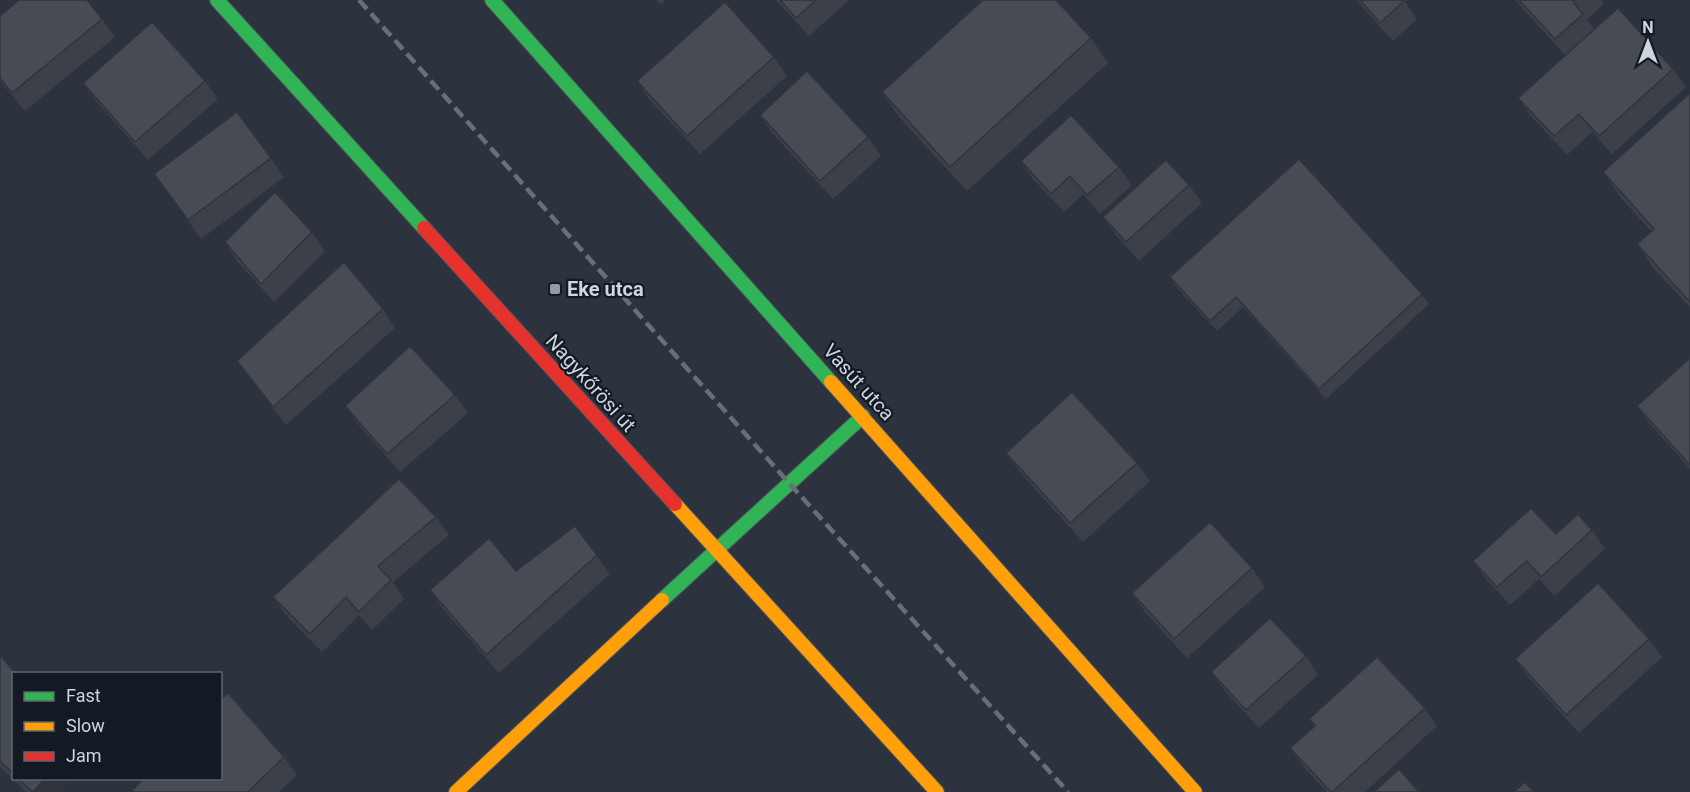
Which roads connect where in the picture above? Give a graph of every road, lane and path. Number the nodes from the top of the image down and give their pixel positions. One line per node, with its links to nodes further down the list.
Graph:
1 (216, 0): 4 (street, Nagykőrösi út)
2 (492, 0): 3 (street, Vasút utca)
3 (863, 416): 4 (street); 7 (street, Vasút utca)
4 (716, 550): 5 (street); 6 (street, Nagykőrösi út)
5 (456, 792)
6 (937, 792)
7 (1195, 792)

